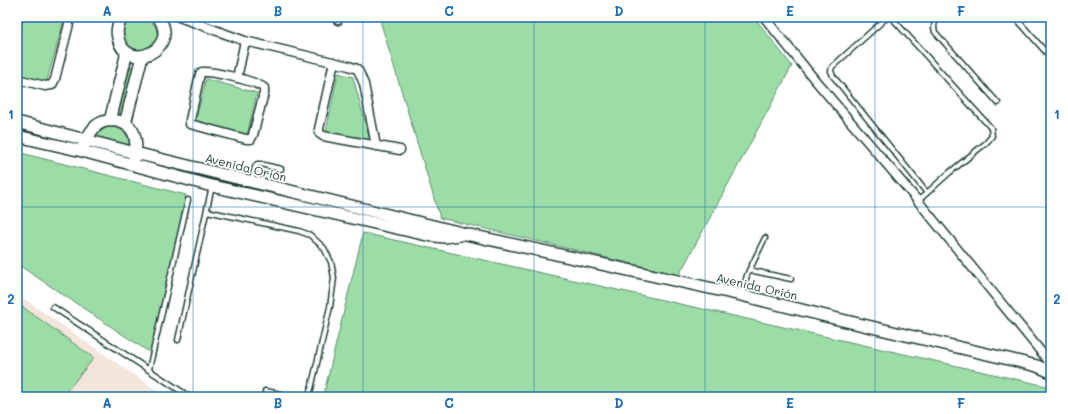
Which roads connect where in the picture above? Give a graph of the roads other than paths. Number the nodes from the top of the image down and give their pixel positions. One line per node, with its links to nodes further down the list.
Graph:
1 (18, 17): 9 (street)
2 (68, 17): 16 (street)
3 (123, 17): 11 (street)
4 (179, 17): 10 (street)
5 (764, 17): 33 (street)
6 (940, 17): 17 (lane)
7 (1015, 17): 13 (lane)
8 (163, 20): 12 (street)
9 (17, 22)
10 (245, 41): 14 (street); 15 (street)
11 (127, 52): 12 (street); 18 (street)
12 (142, 56): 20 (street)
13 (1051, 58)
14 (334, 62): 23 (street); 23 (street)
15 (237, 78): 15 (street)
16 (17, 79)
17 (998, 103)
18 (110, 121): 20 (street); 22 (street)
19 (17, 122): 22 (street, Avenida Orión)
20 (125, 124): 26 (street)
21 (17, 136): 25 (street, Avenida Orión)
22 (86, 140): 25 (street); 26 (street, Avenida Orión)
23 (376, 146): 24 (street)
24 (400, 150)
25 (82, 152): 27 (street, Avenida Orión)
26 (135, 153): 27 (street); 29 (street, Avenida Orión)
27 (132, 165): 30 (street, Avenida Orión)
28 (282, 169): 29 (lane)
29 (251, 181): 35 (street, Avenida Orión)
30 (212, 186): 34 (lane); 35 (street, Avenida Orión)
31 (927, 193): 31 (lane); 33 (lane)
32 (188, 200): 44 (lane)
33 (918, 201): 42 (street)
34 (207, 211): 41 (lane); 49 (lane)
35 (470, 235): 39 (street, Avenida Orión)
36 (765, 238): 37 (lane)
37 (749, 270): 38 (lane); 39 (lane)
38 (791, 279)
39 (741, 295): 43 (street, Avenida Orión)
40 (53, 307): 44 (lane)
41 (178, 340)
42 (1051, 365): 43 (street, Avenida Orión)
43 (1037, 366): 45 (street, Avenida Orión)
44 (149, 370): 47 (lane)
45 (1051, 372)
46 (265, 391): 48 (lane)
47 (190, 397)
48 (298, 397)
49 (304, 397)

